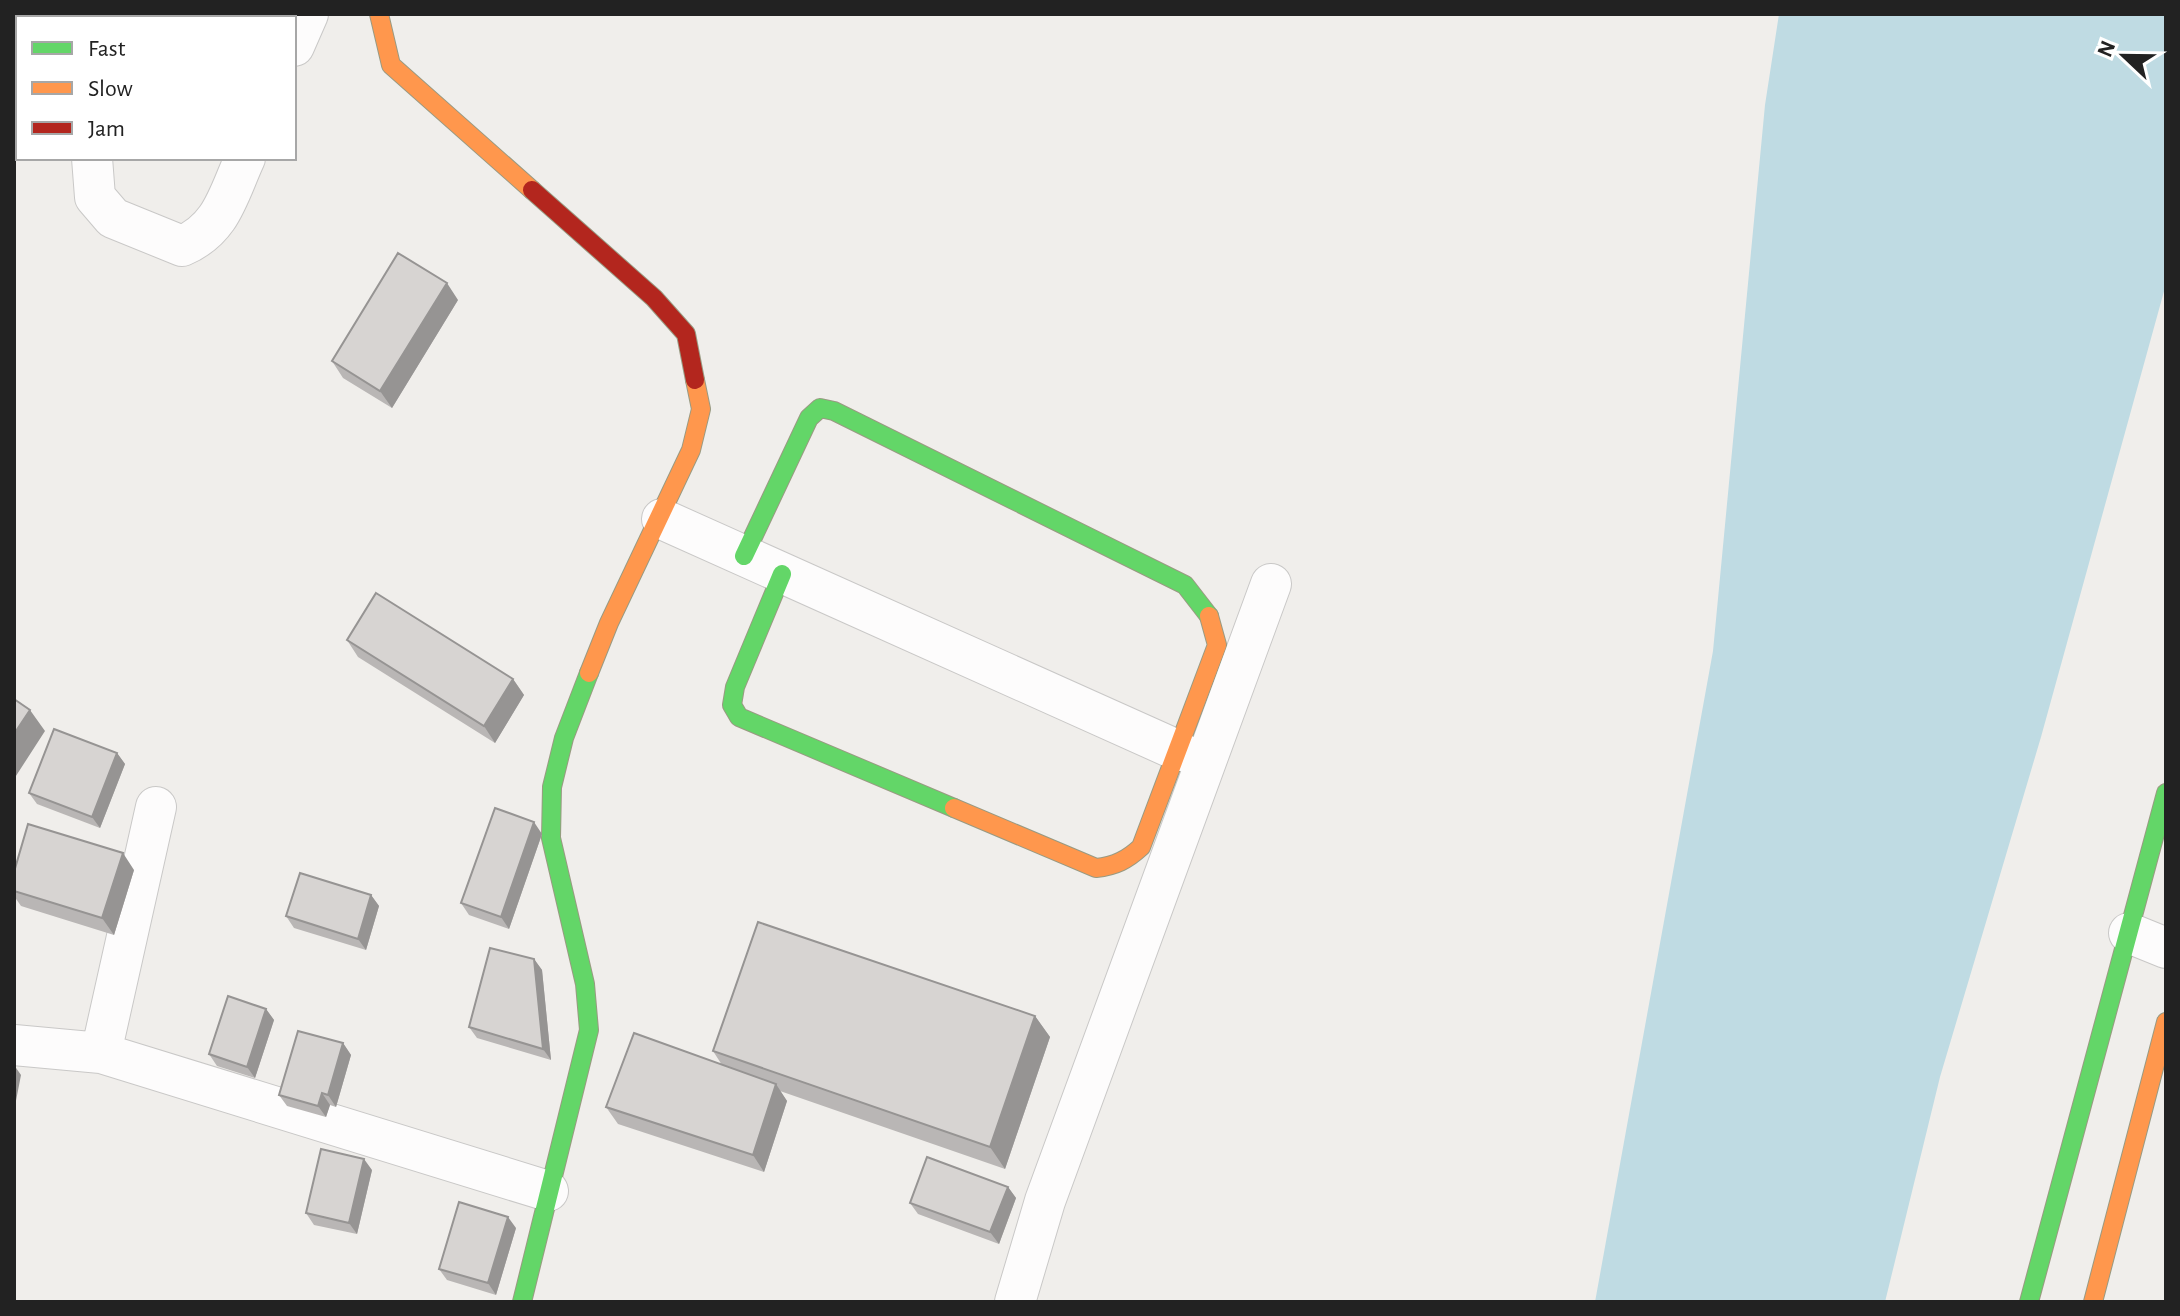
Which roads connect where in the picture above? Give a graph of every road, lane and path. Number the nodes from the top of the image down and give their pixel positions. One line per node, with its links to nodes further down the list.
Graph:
1 (308, 14): 3 (street)
2 (379, 14): 6 (main road)
3 (296, 41)
4 (92, 160): 5 (street)
5 (244, 160)
6 (662, 519): 7 (street); 18 (main road)
7 (744, 556): 8 (street); 10 (main road)
8 (782, 574): 10 (street); 10 (main road)
9 (1271, 584): 20 (street)
10 (1179, 751)
11 (2166, 793): 13 (main road)
12 (156, 807): 17 (street)
13 (2129, 933): 14 (street); 21 (main road)
14 (2166, 948)
15 (2166, 1022): 22 (main road)
16 (14, 1045): 17 (street)
17 (101, 1053): 18 (street)
18 (548, 1191): 19 (main road)
19 (522, 1302)
20 (1015, 1302)
21 (2029, 1302)
22 (2093, 1302)

